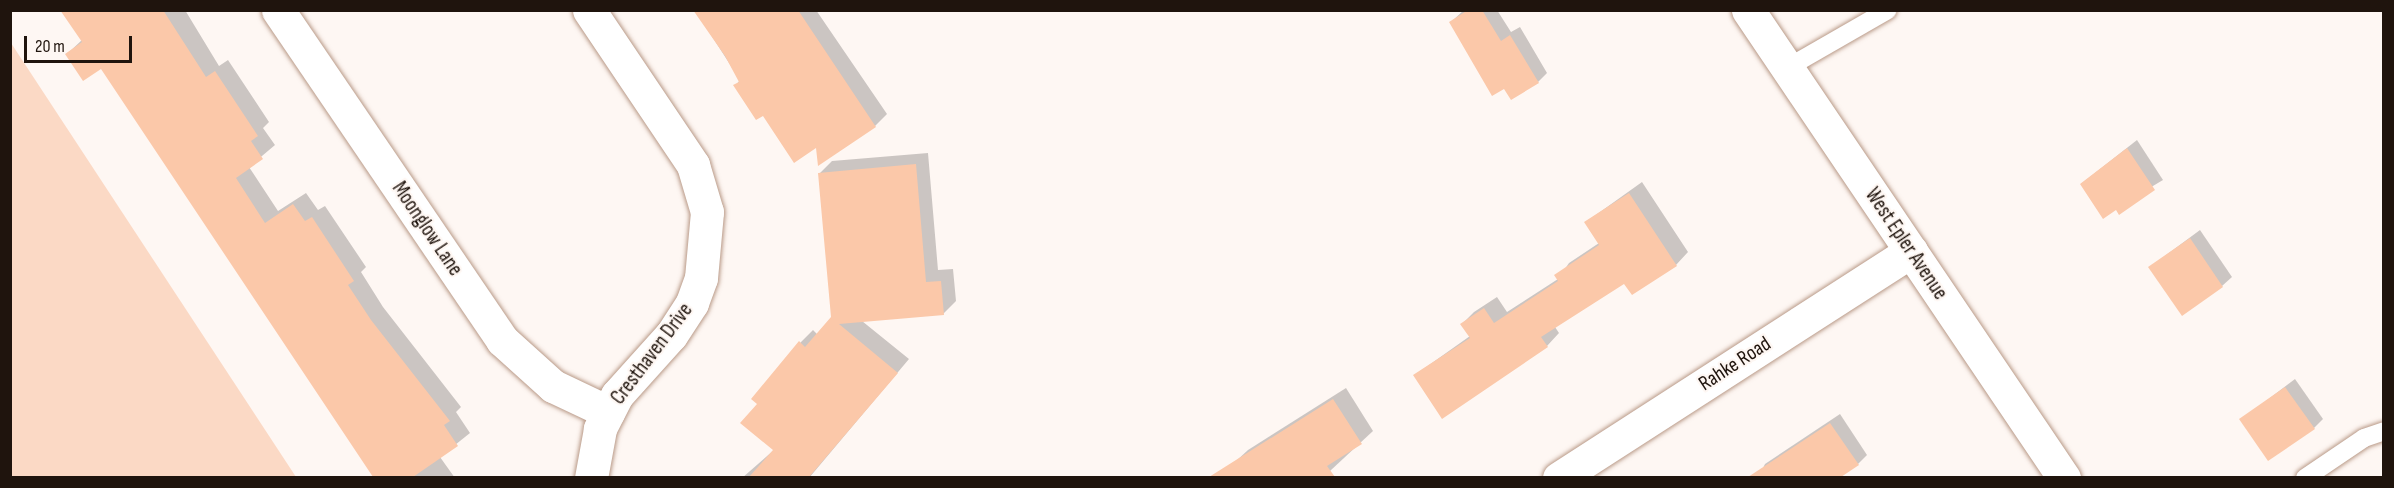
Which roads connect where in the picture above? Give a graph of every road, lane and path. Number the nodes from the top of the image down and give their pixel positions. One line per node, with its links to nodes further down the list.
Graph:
1 (278, 10): 7 (street, Moonglow Lane)
2 (589, 10): 7 (street, Cresthaven Drive)
3 (1748, 10): 5 (street, West Epler Avenue)
4 (1888, 10): 5 (lane)
5 (1787, 68): 6 (street, West Epler Avenue)
6 (1911, 251): 10 (street, Rahke Road); 11 (street, West Epler Avenue)
7 (608, 412): 9 (street, Cresthaven Drive)
8 (2384, 432): 12 (lane)
9 (591, 477)
10 (1559, 477)
11 (2064, 477)
12 (2305, 477)

